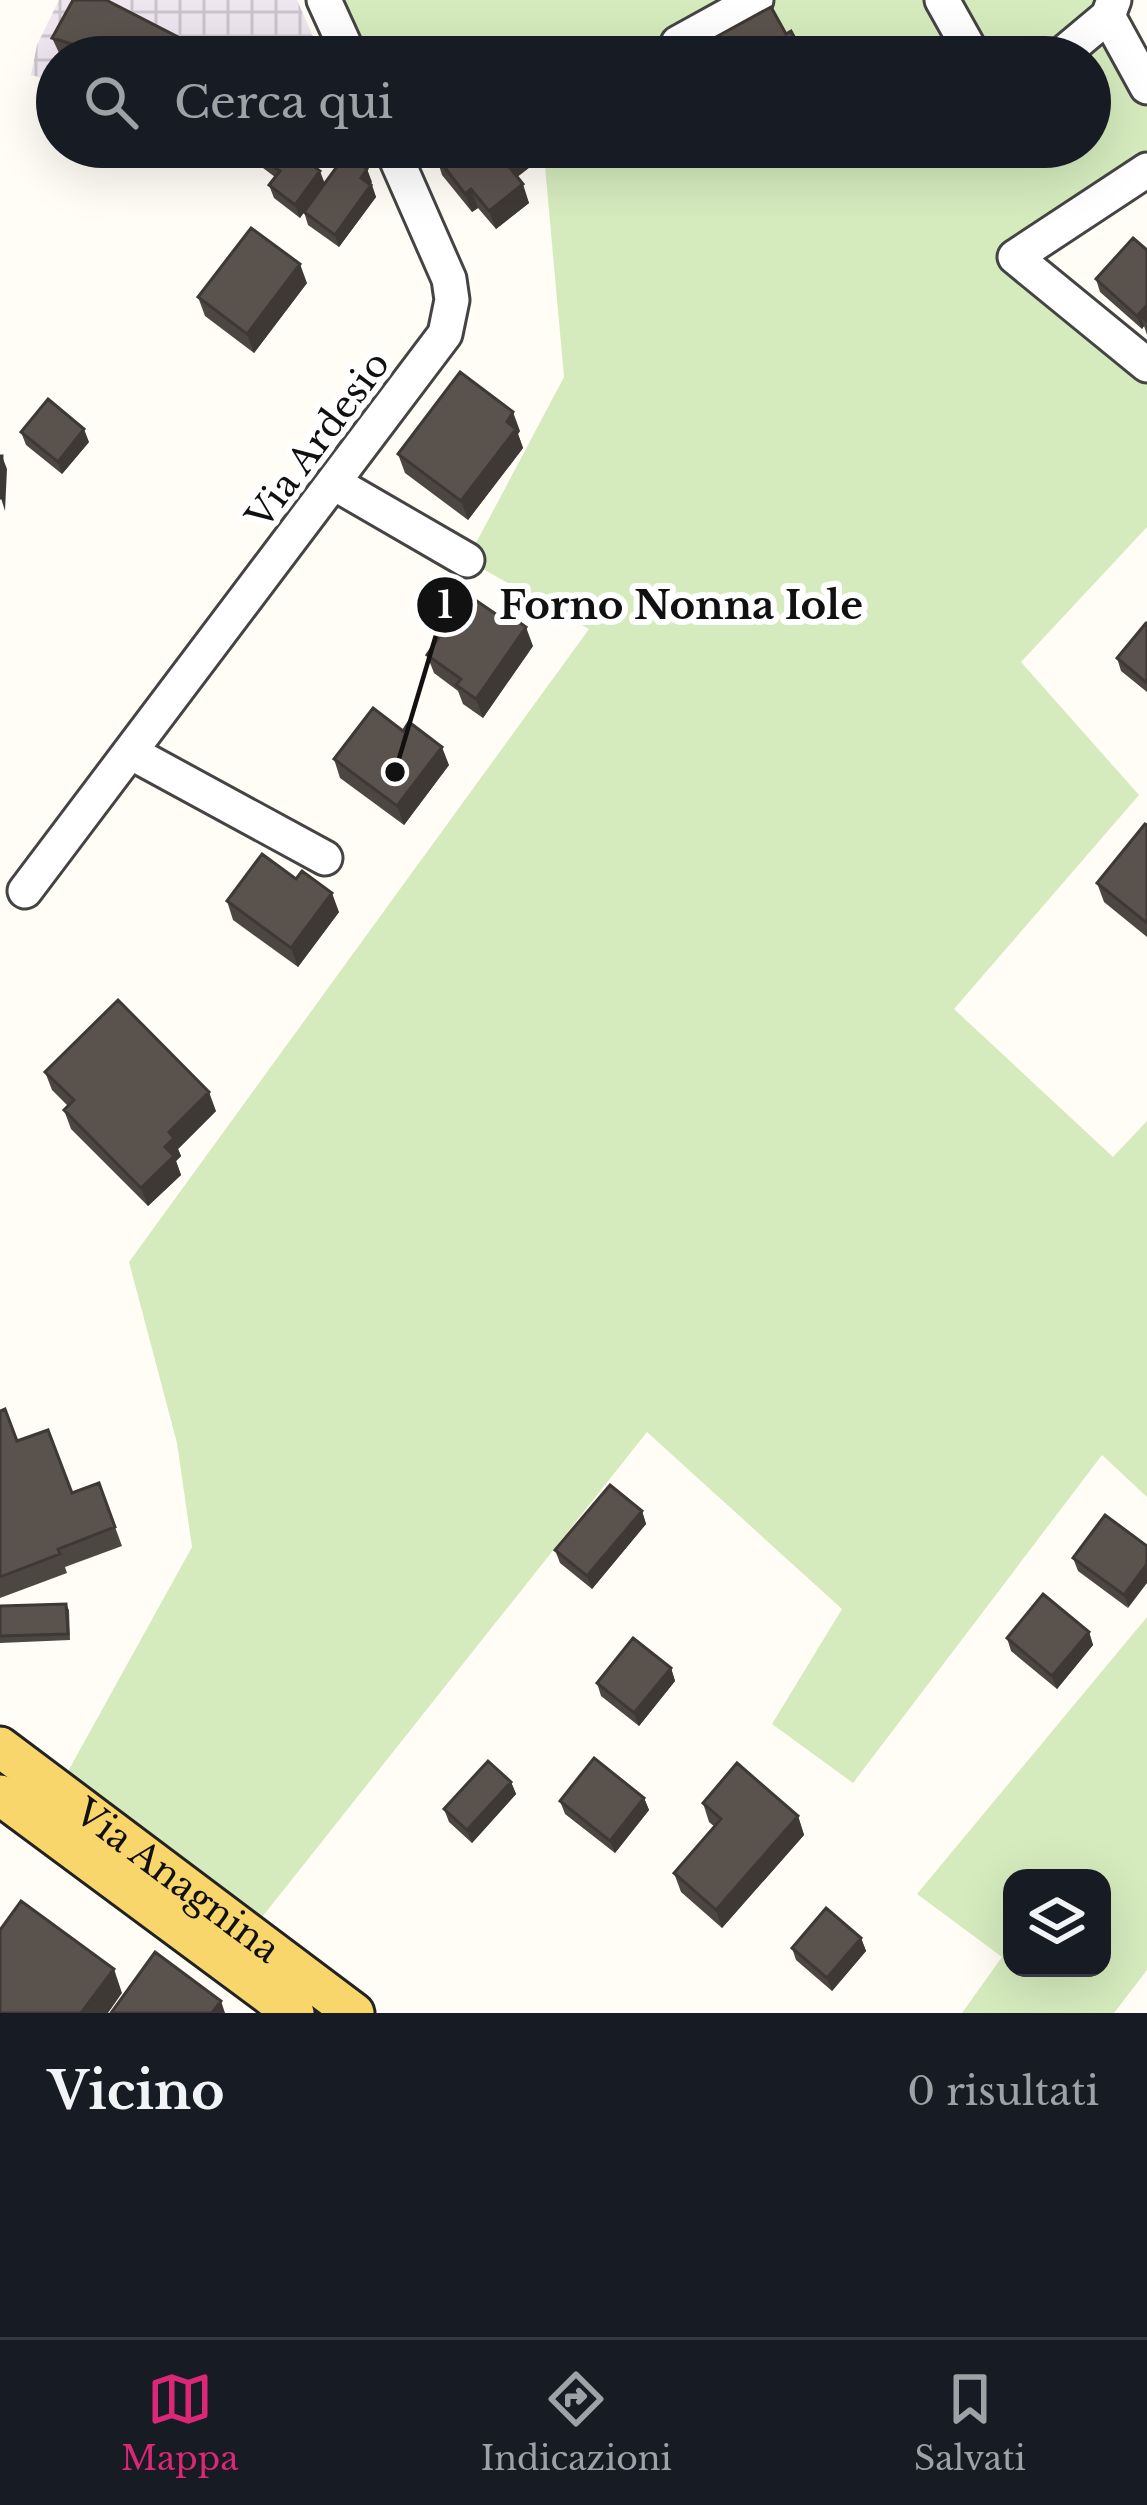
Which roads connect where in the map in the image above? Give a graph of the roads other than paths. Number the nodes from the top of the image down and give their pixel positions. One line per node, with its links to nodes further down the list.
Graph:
1 (324, 0): 5 (street)
2 (755, 0): 6 (street)
3 (942, 0): 7 (street)
4 (1111, 8): 8 (street); 9 (street)
5 (340, 36)
6 (691, 36)
7 (962, 36)
8 (1081, 36)
9 (1147, 87)
10 (400, 168): 13 (street, Via Ardesio)
11 (1147, 170): 12 (street)
12 (1147, 365)
13 (334, 483): 14 (street); 15 (street, Via Ardesio)
14 (466, 560)
15 (132, 753): 16 (street); 17 (street, Via Ardesio)
16 (326, 858)
17 (26, 891)
18 (0, 1747): 21 (main road, Via Anagnina)
19 (0, 1795): 20 (main road, Via Anagnina)
20 (294, 2013)
21 (354, 2013)

